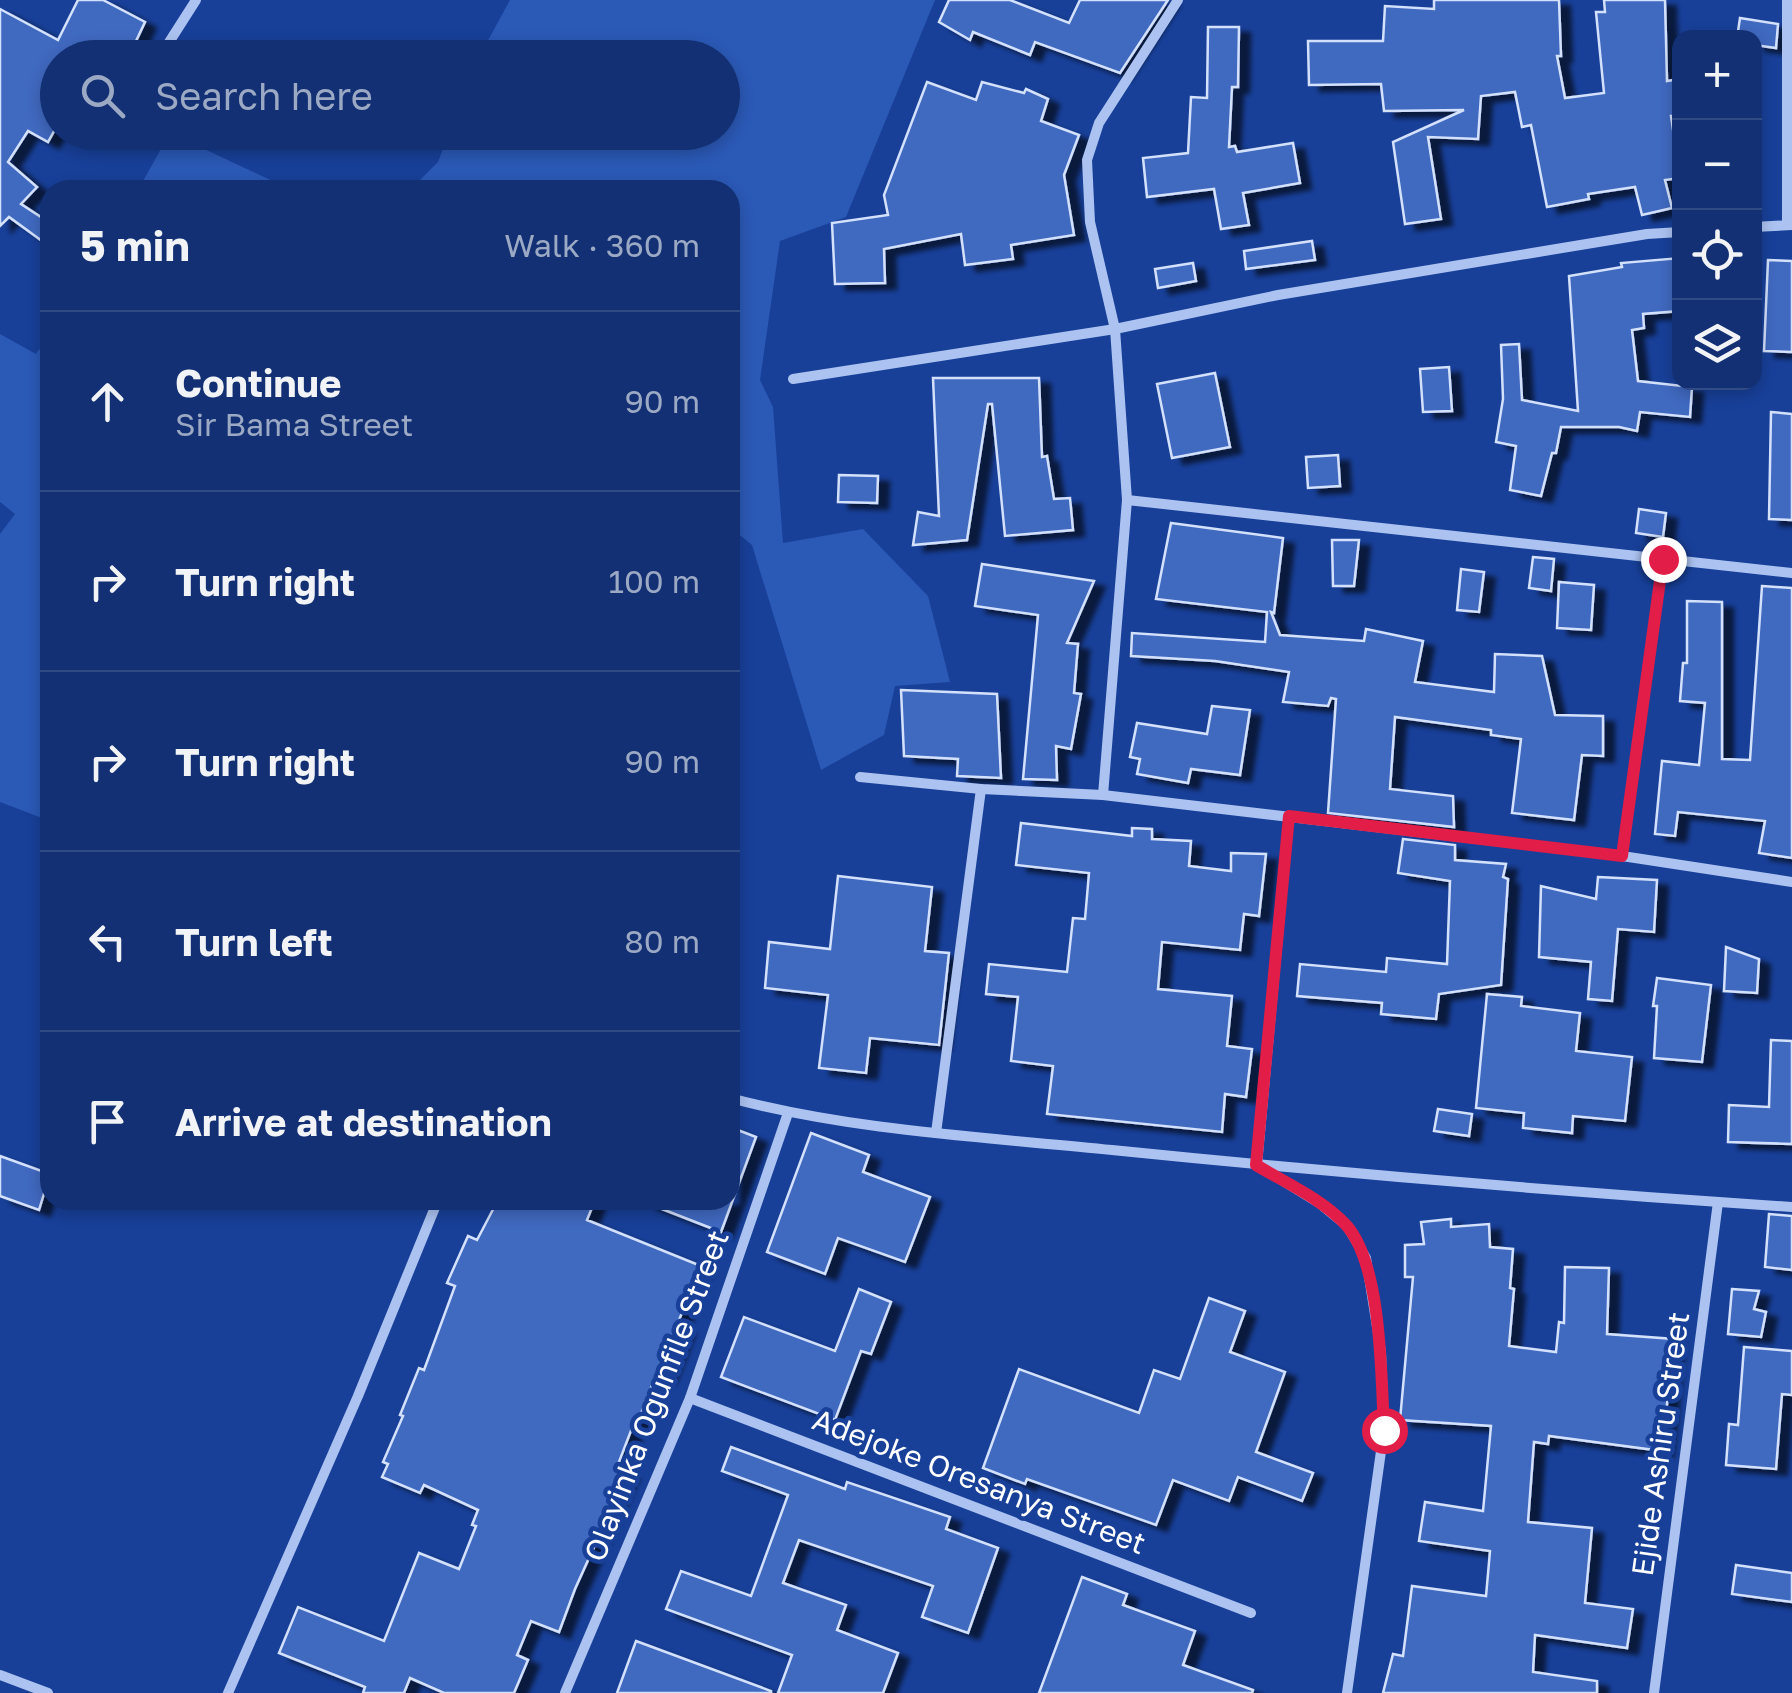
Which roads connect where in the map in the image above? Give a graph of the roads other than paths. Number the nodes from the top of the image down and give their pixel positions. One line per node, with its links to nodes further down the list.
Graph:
1 (196, 0): 4 (street)
2 (1178, 0): 8 (street)
3 (1787, 0): 5 (street)
4 (170, 40)
5 (1789, 225): 6 (street)
6 (1762, 227)
7 (1672, 232): 8 (street)
8 (1114, 329): 9 (street); 10 (street)
9 (793, 380)
10 (1126, 500): 11 (street); 15 (street)
11 (1663, 559): 12 (street); 17 (street)
12 (1792, 573)
13 (860, 777): 14 (street)
14 (982, 789): 15 (street); 21 (street)
15 (1103, 795): 16 (street)
16 (1289, 816): 17 (street); 22 (street)
17 (1622, 856): 18 (street)
18 (1792, 882)
19 (740, 1101): 20 (street)
20 (788, 1114): 21 (street); 26 (street, Olayinka Ogunfile Street)
21 (936, 1132): 22 (street)
22 (1256, 1165): 23 (street); 32 (street)
23 (1718, 1202): 24 (street); 33 (street, Ejide Ashiru Street)
24 (1792, 1207)
25 (434, 1210): 30 (street)
26 (690, 1398): 27 (street, Adejoke Oresanya Street); 31 (street, Olayinka Ogunfile Street)
27 (1250, 1613)
28 (0, 1675): 29 (street)
29 (48, 1693)
30 (228, 1693)
31 (565, 1693)
32 (1347, 1693)
33 (1654, 1693)

